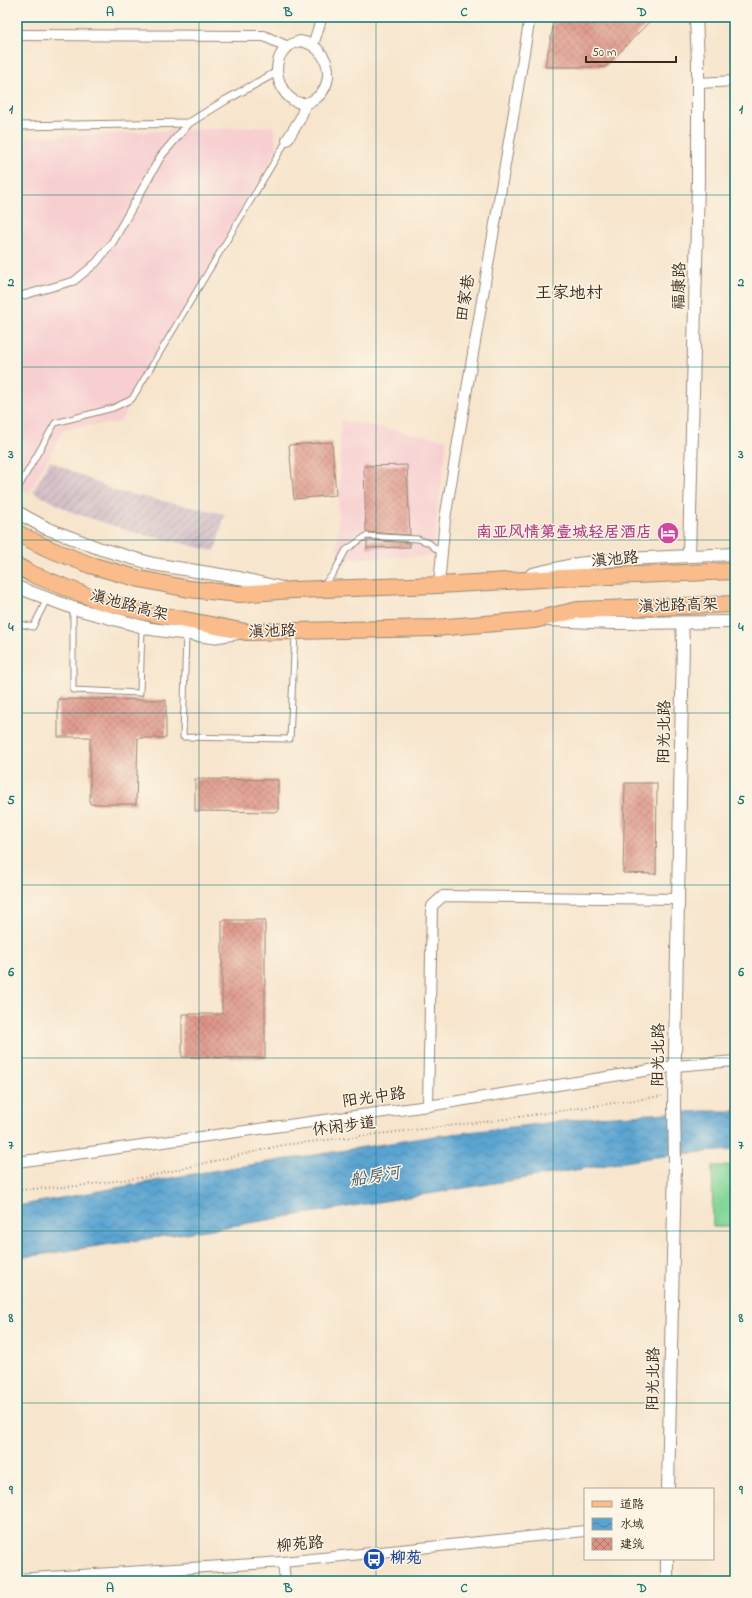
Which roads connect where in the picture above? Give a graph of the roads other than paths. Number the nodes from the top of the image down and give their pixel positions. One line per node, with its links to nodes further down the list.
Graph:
1 (318, 17): 5 (street)
2 (530, 17): 18 (street, 田家巷)
3 (696, 17): 9 (street, 福康路)
4 (17, 35): 6 (street)
5 (313, 45): 6 (street); 10 (street)
6 (288, 47): 7 (street)
7 (277, 72): 10 (street); 11 (street)
8 (735, 81): 9 (street)
9 (698, 83): 20 (street, 福康路)
10 (306, 103): 13 (street)
11 (190, 123): 12 (street); 14 (street)
12 (17, 126)
13 (287, 140): 15 (lane)
14 (17, 297)
15 (17, 490)
16 (17, 512): 28 (street, 滇池路)
17 (17, 533): 29 (main road, 滇池路高架)
18 (441, 552): 25 (street, 田家巷); 27 (lane)
19 (735, 554): 20 (street, 滇池路)
20 (689, 556): 24 (street, 滇池路)
21 (17, 566): 40 (main road, 滇池路高架)
22 (735, 571): 23 (main road, 滇池路高架)
23 (621, 575): 24 (main road, 滇池路)
24 (498, 582): 25 (main road, 滇池路)
25 (439, 585): 27 (main road, 滇池路)
26 (17, 587): 30 (street, 滇池路)
27 (319, 589): 28 (main road, 滇池路)
28 (293, 590): 29 (main road, 滇池路)
29 (240, 594)
30 (48, 598): 32 (street, 滇池路); 37 (lane)
31 (735, 604): 33 (main road, 滇池路高架)
32 (73, 608): 38 (street, 滇池路); 38 (lane)
33 (622, 608): 34 (main road, 滇池路)
34 (534, 620): 35 (street, 滇池路); 39 (main road, 滇池路)
35 (682, 622): 36 (street, 滇池路); 42 (street, 阳光北路)
36 (735, 622)
37 (17, 623)
38 (142, 627): 41 (street, 滇池路)
39 (296, 631): 40 (main road, 滇池路); 41 (lane)
40 (246, 632): 41 (street, 滇池路)
41 (186, 634)
42 (679, 899): 44 (street, 阳光北路); 45 (street)
43 (735, 1061): 44 (street, 阳光中路)
44 (675, 1066): 45 (street, 阳光中路); 47 (street, 阳光北路)
45 (428, 1106): 46 (street, 阳光中路)
46 (17, 1162)
47 (668, 1488)
48 (584, 1531): 50 (street, 柳苑路)
49 (667, 1560): 54 (street)
50 (283, 1562): 51 (street, 柳苑路); 53 (street)
51 (64, 1578): 52 (street, 柳苑路)
52 (17, 1579)
53 (285, 1581)
54 (667, 1581)

